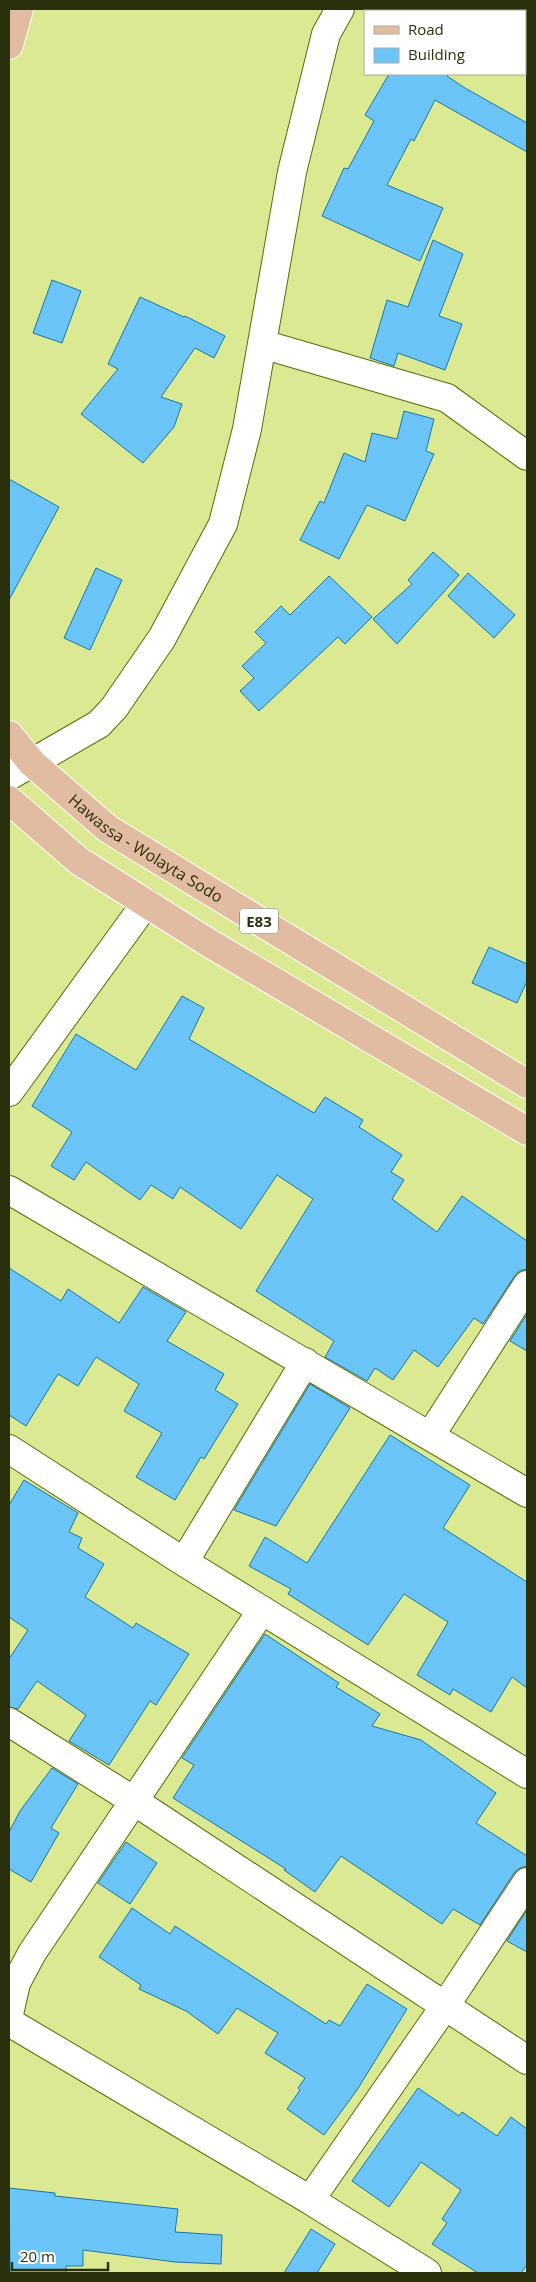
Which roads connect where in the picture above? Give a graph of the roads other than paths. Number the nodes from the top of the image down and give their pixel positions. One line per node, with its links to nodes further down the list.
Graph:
1 (19, 9): 3 (main road)
2 (340, 9): 4 (street)
3 (9, 45)
4 (262, 344): 5 (street); 7 (street)
5 (527, 456)
6 (9, 735): 7 (main road, Hawassa - Wolayta Sodo / E83)
7 (20, 770): 10 (main road, Hawassa - Wolayta Sodo / E83)
8 (9, 800): 9 (main road, E83)
9 (146, 903): 11 (street); 12 (main road, E83)
10 (527, 1084)
11 (9, 1092)
12 (527, 1131)
13 (9, 1190): 15 (street)
14 (527, 1285): 16 (street)
15 (304, 1362): 16 (street); 19 (street)
16 (430, 1436): 18 (street)
17 (9, 1449): 19 (street)
18 (527, 1493)
19 (184, 1562): 20 (street)
20 (262, 1610): 22 (street); 23 (street)
21 (9, 1722): 23 (street)
22 (527, 1774)
23 (134, 1801): 25 (street); 26 (street)
24 (527, 1882): 25 (street)
25 (445, 2006): 28 (street); 29 (street)
26 (9, 2014)
27 (9, 2022): 29 (street)
28 (527, 2060)
29 (310, 2200): 30 (street)
30 (427, 2273)

